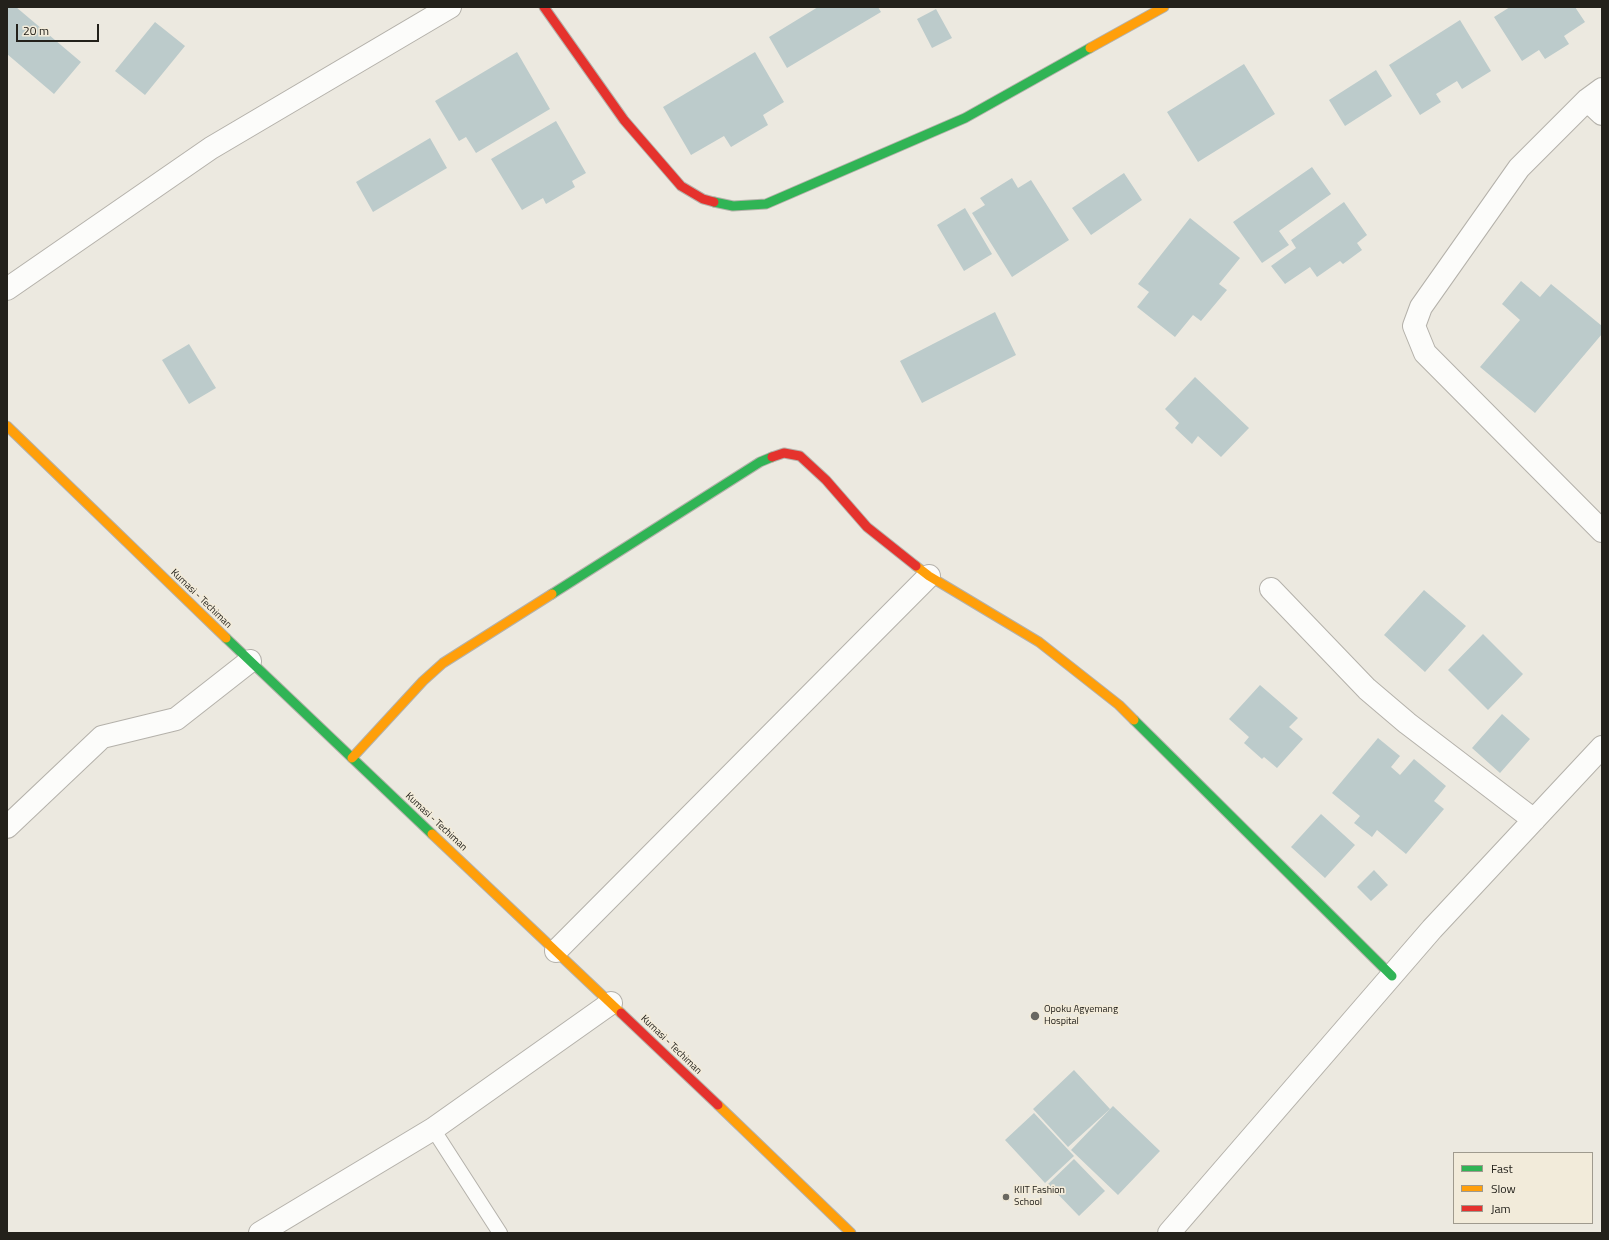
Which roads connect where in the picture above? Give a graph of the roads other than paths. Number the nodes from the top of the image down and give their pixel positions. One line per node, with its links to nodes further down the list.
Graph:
1 (450, 7): 5 (street)
2 (544, 7): 3 (main road)
3 (1164, 7)
4 (1597, 101): 7 (street)
5 (7, 288)
6 (7, 426): 10 (main road, Kumasi - Techiman)
7 (1602, 531)
8 (929, 576): 12 (main road); 15 (street); 16 (main road)
9 (1271, 588): 13 (street)
10 (250, 661): 12 (main road, Kumasi - Techiman); 14 (street)
11 (1602, 747): 13 (street)
12 (352, 758): 15 (main road, Kumasi - Techiman)
13 (1534, 820): 16 (street)
14 (7, 827)
15 (556, 951): 17 (main road, Kumasi - Techiman)
16 (1392, 976): 22 (street)
17 (611, 1003): 18 (street); 21 (main road, Kumasi - Techiman)
18 (433, 1129): 19 (street); 20 (lane)
19 (260, 1233)
20 (500, 1233)
21 (851, 1233)
22 (1169, 1233)

